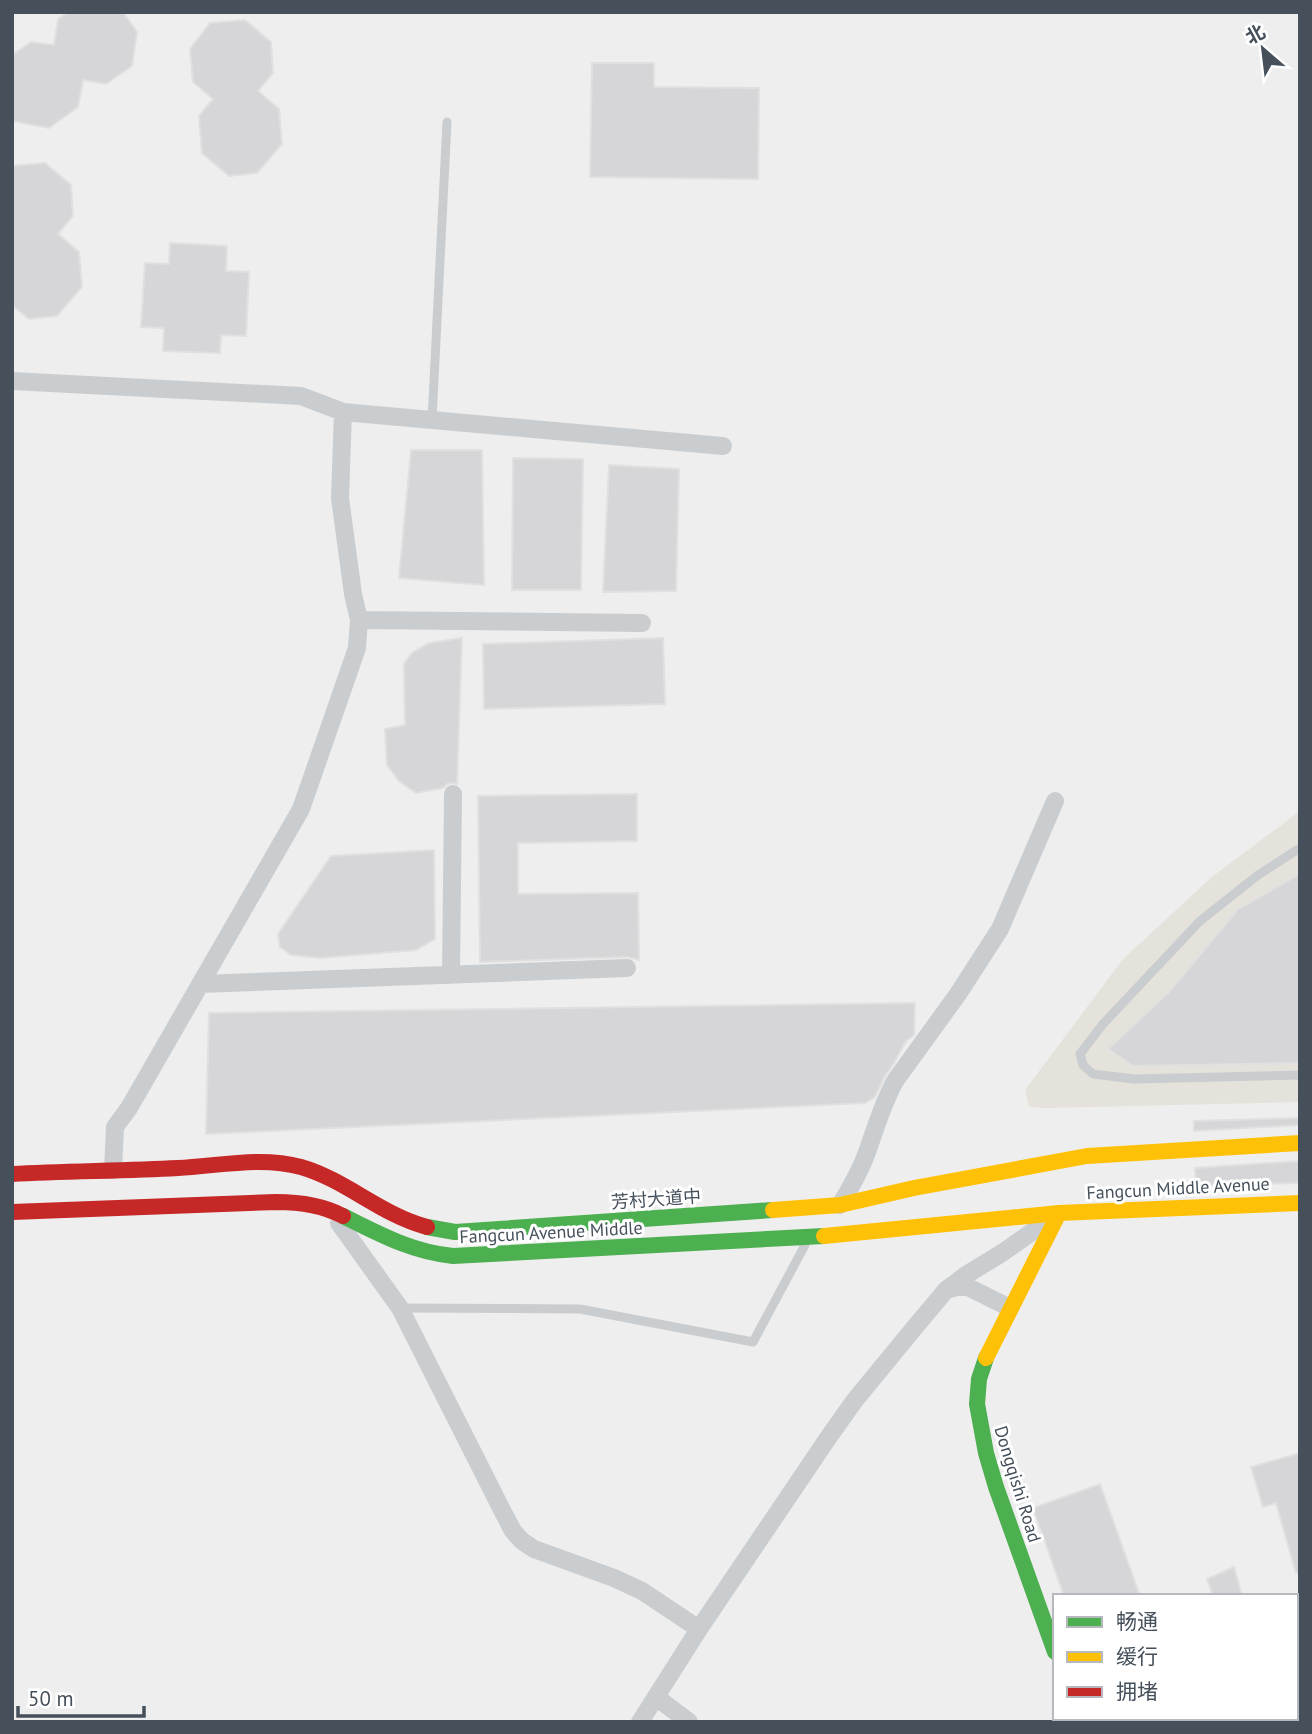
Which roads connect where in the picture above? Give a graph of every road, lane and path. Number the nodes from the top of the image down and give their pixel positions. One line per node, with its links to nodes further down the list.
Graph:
1 (447, 122): 4 (lane)
2 (12, 381): 3 (street)
3 (343, 412): 4 (street); 6 (street)
4 (432, 420): 5 (street)
5 (723, 446)
6 (359, 620): 7 (street); 13 (street)
7 (642, 623)
8 (453, 794): 12 (street)
9 (1055, 802): 19 (street)
10 (1300, 848): 14 (lane)
11 (627, 968): 12 (street)
12 (451, 975): 13 (street)
13 (200, 984): 16 (street)
14 (1300, 1074)
15 (1300, 1143): 19 (main road, Fangcun Middle Avenue)
16 (113, 1170): 17 (main road, Fangcun Avenue Middle); 19 (main road, Fangcun Avenue Middle)
17 (12, 1174)
18 (1300, 1203): 21 (main road, Fangcun Middle Avenue)
19 (840, 1205)
20 (12, 1212): 23 (main road, Fangcun Avenue Middle)
21 (1059, 1213): 23 (main road, Fangcun Avenue Middle); 24 (street); 26 (main road, Dongqishi Road)
22 (339, 1223): 25 (street)
23 (809, 1237): 25 (lane)
24 (946, 1290): 26 (street); 27 (street)
25 (400, 1308): 27 (street)
26 (1010, 1308): 28 (main road, Dongqishi Road)
27 (699, 1629): 29 (street)
28 (1053, 1646)
29 (656, 1697): 30 (street); 31 (street)
30 (640, 1722)
31 (689, 1722)

